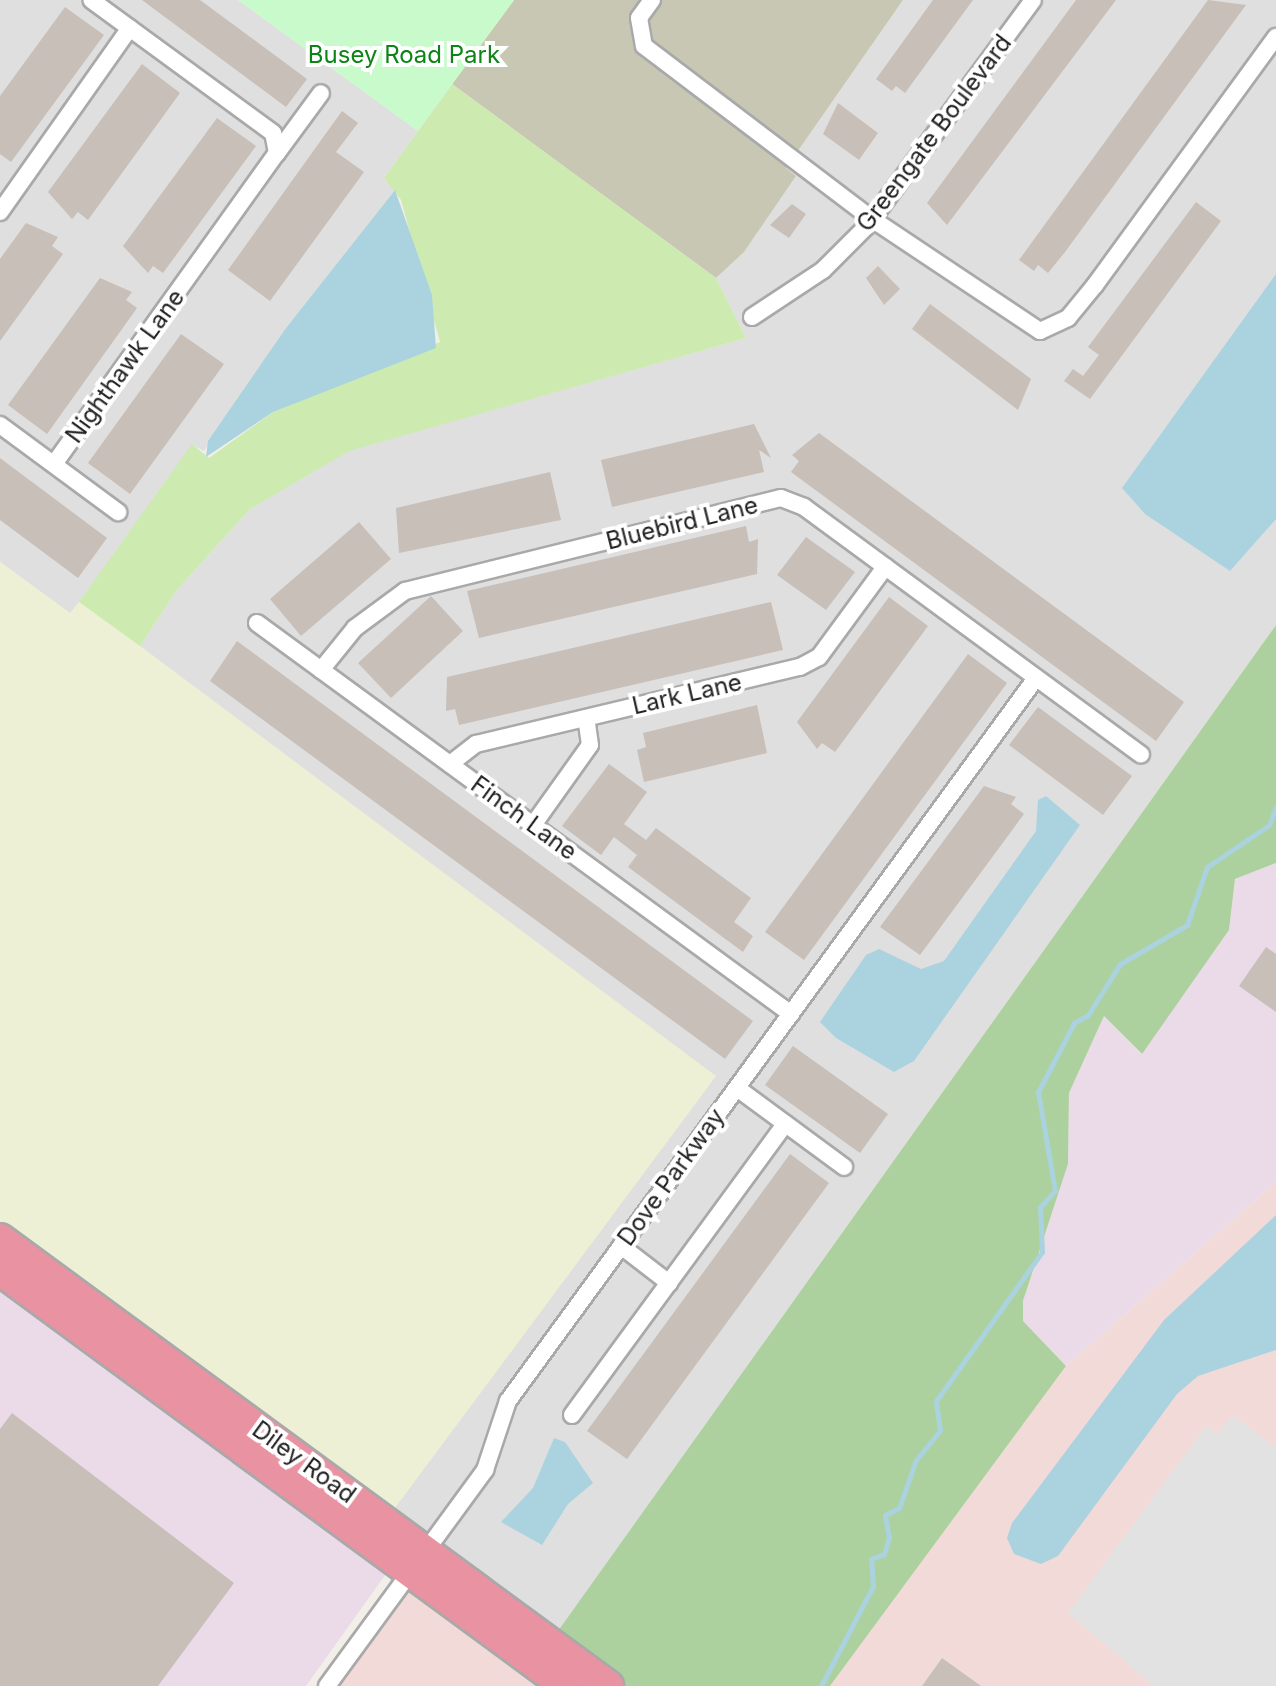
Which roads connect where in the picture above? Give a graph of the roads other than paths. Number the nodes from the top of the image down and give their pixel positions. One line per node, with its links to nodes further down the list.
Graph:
1 (91, 0): 4 (street)
2 (652, 0): 9 (street)
3 (1033, 0): 9 (street, Greengate Boulevard)
4 (130, 28): 7 (street); 8 (street)
5 (1276, 37): 9 (street)
6 (321, 93): 7 (street, Nighthawk Lane)
7 (277, 153): 12 (street, Nighthawk Lane)
8 (0, 212)
9 (872, 219): 10 (street, Greengate Boulevard)
10 (752, 317)
11 (0, 425): 12 (street)
12 (54, 464): 13 (street)
13 (118, 512)
14 (885, 567): 16 (street, Bluebird Lane); 17 (street, Bluebird Lane); 18 (street, Lark Lane)
15 (257, 623): 16 (street, Finch Lane)
16 (321, 670): 20 (street, Finch Lane)
17 (1036, 678): 19 (street, Bluebird Lane); 22 (street, Dove Parkway)
18 (586, 718): 20 (street, Lark Lane); 21 (street)
19 (1141, 755)
20 (450, 764): 21 (street, Finch Lane)
21 (533, 825): 22 (street, Finch Lane)
22 (791, 1014): 23 (street, Dove Parkway)
23 (737, 1088): 24 (street); 27 (street, Dove Parkway)
24 (785, 1124): 25 (street); 29 (street)
25 (844, 1167)
26 (0, 1239): 31 (highway, Diley Road)
27 (621, 1246): 29 (street); 31 (street, Dove Parkway)
28 (0, 1270): 31 (highway, Diley Road)
29 (669, 1283): 30 (street)
30 (572, 1415)
31 (416, 1561): 32 (street, Dove Parkway); 33 (highway, Diley Road); 34 (highway, Diley Road)
32 (327, 1686)
33 (566, 1686)
34 (608, 1686)

